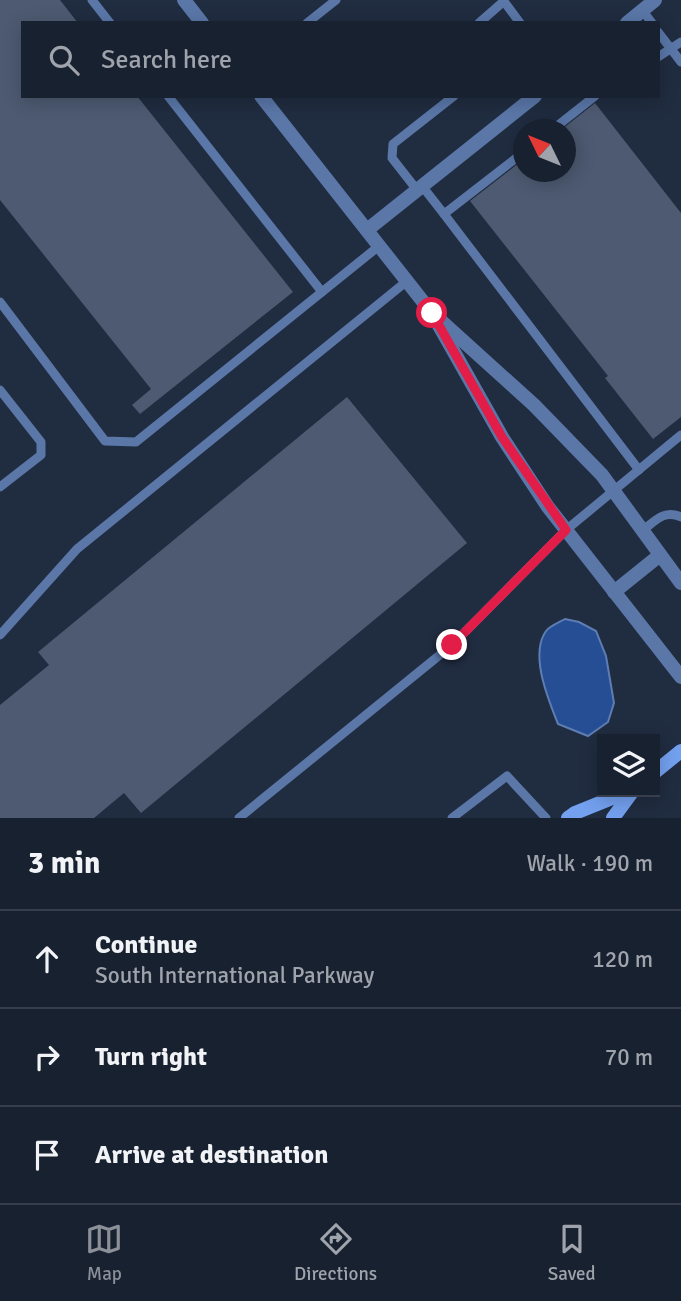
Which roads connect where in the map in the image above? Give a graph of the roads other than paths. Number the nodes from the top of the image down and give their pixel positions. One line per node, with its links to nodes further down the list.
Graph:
1 (92, 0): 7 (lane)
2 (184, 0): 8 (street)
3 (336, 0): 9 (lane)
4 (655, 0): 6 (street)
5 (503, 1): 10 (lane); 11 (lane)
6 (642, 10): 12 (street); 13 (lane)
7 (108, 21)
8 (200, 21)
9 (310, 21)
10 (481, 21)
11 (518, 21)
12 (629, 21)
13 (650, 21)
14 (660, 35): 16 (lane)
15 (681, 42): 16 (lane)
16 (672, 50): 17 (lane); 18 (lane)
17 (660, 56)
18 (681, 62)
19 (170, 98): 31 (lane)
20 (263, 98): 28 (street)
21 (451, 98): 26 (lane)
22 (532, 98): 26 (street)
23 (592, 98): 24 (lane)
24 (566, 119)
25 (513, 160): 27 (lane)
26 (420, 188): 27 (lane); 28 (street)
27 (444, 214): 36 (lane)
28 (367, 230): 29 (street)
29 (379, 246): 30 (street); 31 (lane)
30 (407, 281): 33 (street); 45 (lane)
31 (322, 292): 32 (lane)
32 (0, 302)
33 (432, 313): 38 (street); 40 (street)
34 (0, 390): 37 (lane)
35 (681, 436): 36 (lane)
36 (639, 470): 38 (lane)
37 (0, 487)
38 (613, 491): 40 (lane); 41 (street)
39 (681, 517): 41 (lane)
40 (566, 530): 44 (street); 51 (lane)
41 (642, 531): 42 (street)
42 (660, 555): 43 (street); 44 (street)
43 (681, 583)
44 (614, 592): 46 (street)
45 (0, 635)
46 (681, 677)
47 (681, 751): 48 (main road)
48 (660, 768)
49 (617, 797): 54 (main road)
50 (627, 797): 55 (main road)
51 (239, 818)
52 (452, 818): 53 (lane)
53 (546, 818)
54 (568, 818)
55 (613, 818)

